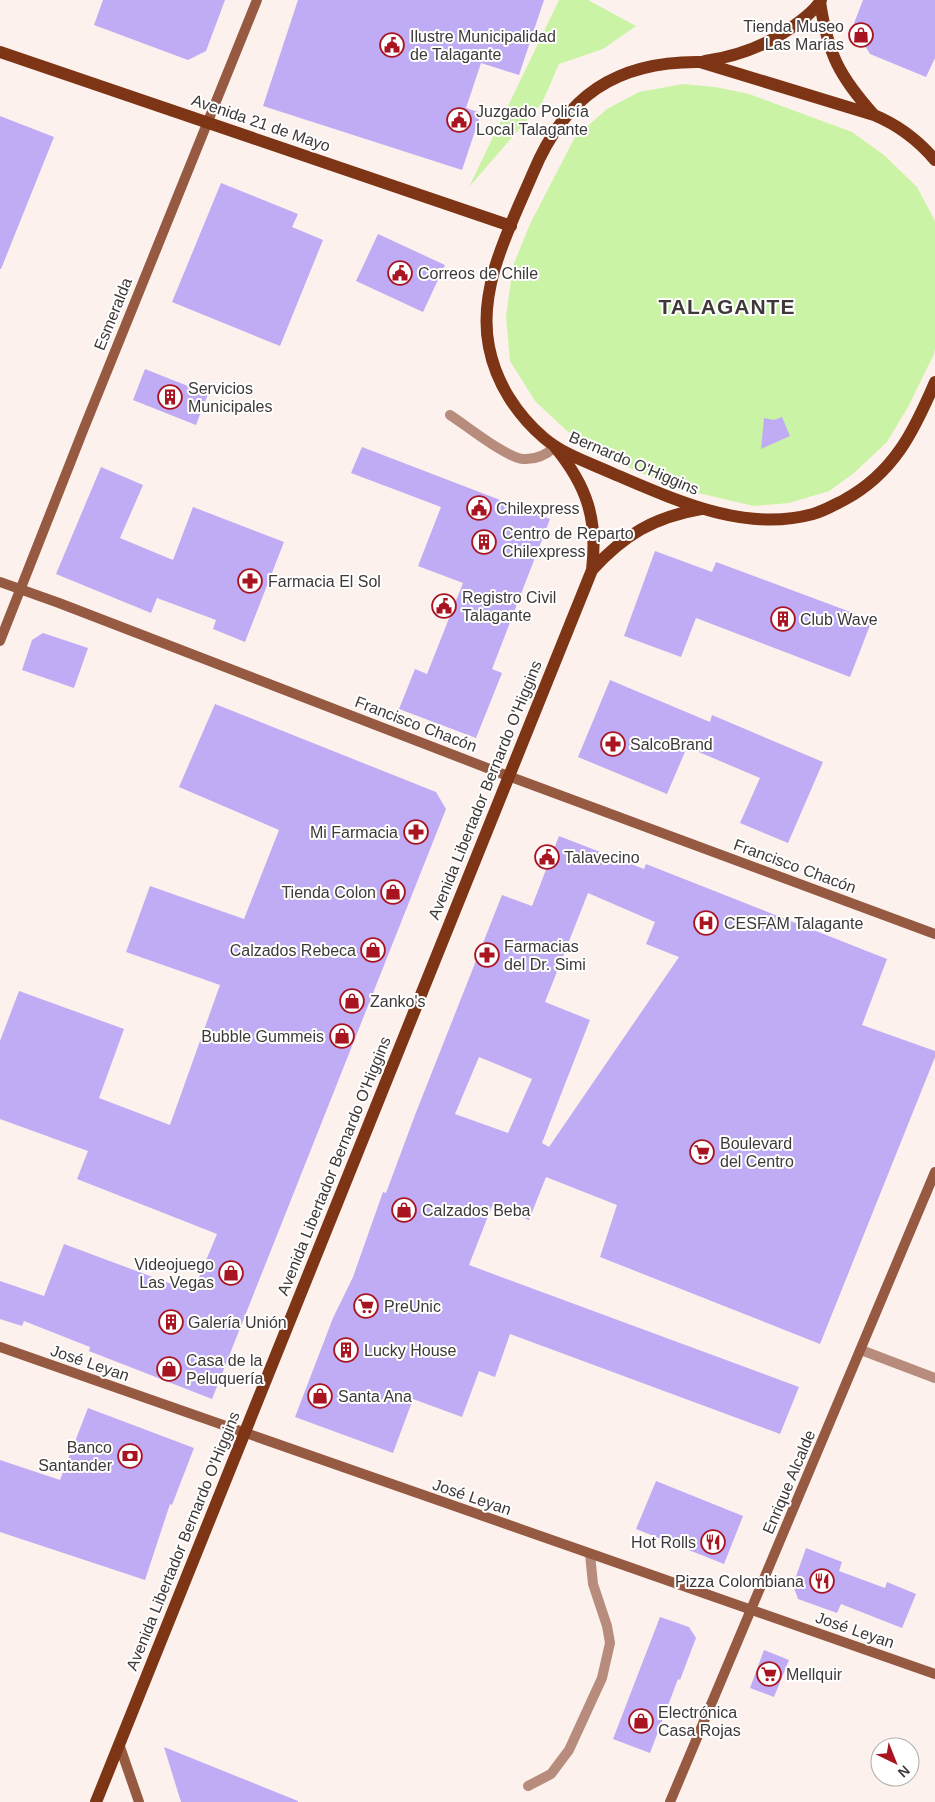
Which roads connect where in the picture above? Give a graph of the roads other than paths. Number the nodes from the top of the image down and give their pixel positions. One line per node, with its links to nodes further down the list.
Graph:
1 (257, 0): 6 (street, Esmeralda)
2 (820, 1): 4 (main road); 5 (main road)
3 (0, 52): 6 (main road, Avenida 21 de Mayo)
4 (700, 62): 5 (main road, Bernardo O'Higgins); 8 (main road, Bernardo O'Higgins)
5 (874, 115): 7 (main road, Bernardo O'Higgins)
6 (207, 121): 8 (main road, Avenida 21 de Mayo); 15 (street, Esmeralda)
7 (935, 160)
8 (511, 226): 11 (main road, Bernardo O'Higgins)
9 (935, 382): 12 (main road, Bernardo O'Higgins)
10 (450, 415): 11 (lane)
11 (555, 447): 12 (main road, Bernardo O'Higgins); 13 (main road, Avenida Libertador Bernardo O'Higgins)
12 (702, 509): 13 (main road, Avenida Libertador Bernardo O'Higgins)
13 (592, 570): 17 (main road, Avenida Libertador Bernardo O'Higgins)
14 (0, 582): 15 (street, Francisco Chacón)
15 (20, 589): 16 (street, Esmeralda); 17 (street, Francisco Chacón)
16 (0, 641)
17 (508, 776): 18 (street, Francisco Chacón); 23 (main road, Avenida Libertador Bernardo O'Higgins)
18 (935, 934)
19 (935, 1172): 21 (street, Enrique Alcalde)
20 (0, 1347): 23 (street, José Leyan)
21 (861, 1350): 22 (lane); 25 (street, Enrique Alcalde)
22 (935, 1378)
23 (243, 1433): 24 (street, José Leyan); 27 (main road, Avenida Libertador Bernardo O'Higgins)
24 (590, 1554): 25 (street, José Leyan); 28 (lane)
25 (751, 1610): 26 (street, José Leyan); 31 (street, Enrique Alcalde)
26 (935, 1674)
27 (119, 1744): 29 (main road, Avenida Libertador Bernardo O'Higgins); 30 (street)
28 (528, 1786)
29 (96, 1802)
30 (139, 1802)
31 (670, 1802)

